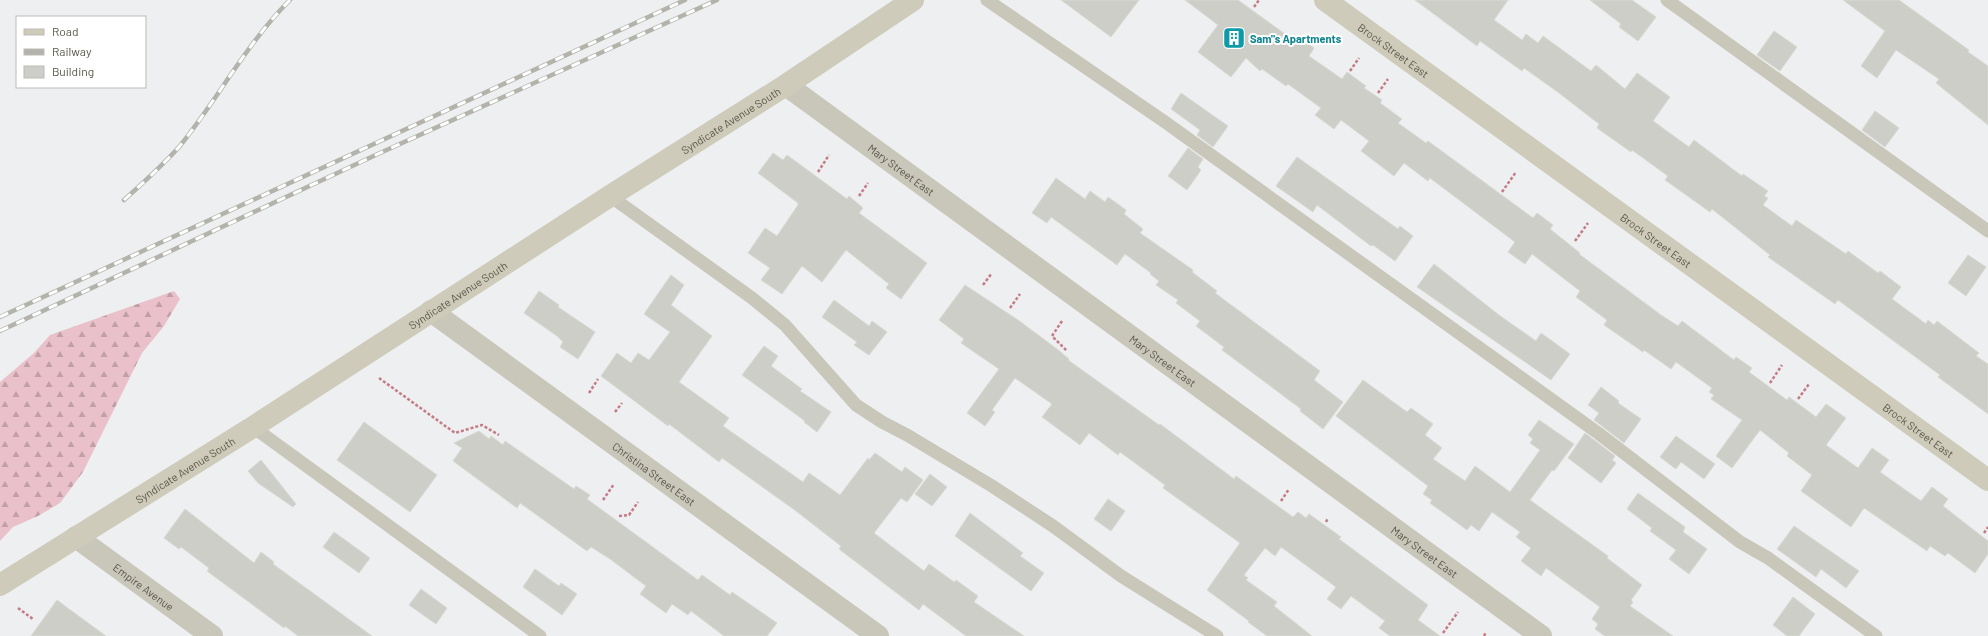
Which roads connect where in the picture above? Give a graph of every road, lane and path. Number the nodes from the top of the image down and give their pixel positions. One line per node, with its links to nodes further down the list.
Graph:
1 (913, 0): 10 (street, Syndicate Avenue South)
2 (986, 0): 64 (lane)
3 (1259, 0): 6 (path)
4 (1325, 0): 40 (street, Brock Street East)
5 (1667, 0): 20 (lane)
6 (1254, 7)
7 (1359, 58): 8 (path)
8 (1350, 71)
9 (1388, 78): 11 (path)
10 (786, 85): 17 (street, Syndicate Avenue South); 63 (street, Mary Street East)
11 (1378, 93)
12 (829, 155): 13 (path)
13 (818, 172)
14 (1516, 172): 16 (path)
15 (868, 183): 18 (path)
16 (1502, 192)
17 (610, 196): 26 (street, Syndicate Avenue South); 61 (lane)
18 (859, 196)
19 (1588, 223): 21 (path)
20 (1988, 231)
21 (1575, 241)
22 (992, 273): 23 (path)
23 (984, 285)
24 (1020, 294): 25 (path)
25 (1010, 308)
26 (431, 311): 38 (street, Syndicate Avenue South); 60 (street, Christina Street East)
27 (1062, 321): 28 (path)
28 (1067, 351)
29 (1782, 365): 32 (path)
30 (379, 378): 39 (path)
31 (598, 379): 34 (path)
32 (1770, 383)
33 (1809, 384): 35 (path)
34 (589, 393)
35 (1798, 399)
36 (622, 403): 37 (path)
37 (615, 412)
38 (253, 427): 51 (street, Syndicate Avenue South); 59 (lane)
39 (499, 436)
40 (1988, 480)
41 (614, 484): 43 (path)
42 (1289, 489): 44 (path)
43 (603, 500)
44 (1281, 501)
45 (638, 502): 46 (path)
46 (619, 516)
47 (1328, 518): 48 (path)
48 (1326, 522)
49 (1988, 528): 50 (path)
50 (1984, 533)
51 (76, 537): 52 (street, Syndicate Avenue South); 58 (street, Empire Avenue)
52 (0, 585)
53 (18, 608): 55 (path)
54 (1458, 612): 57 (path)
55 (33, 619)
56 (1486, 632): 62 (path)
57 (1443, 633)
58 (212, 636)
59 (540, 636)
60 (878, 636)
61 (1217, 636)
62 (1484, 636)
63 (1541, 636)
64 (1876, 636)

